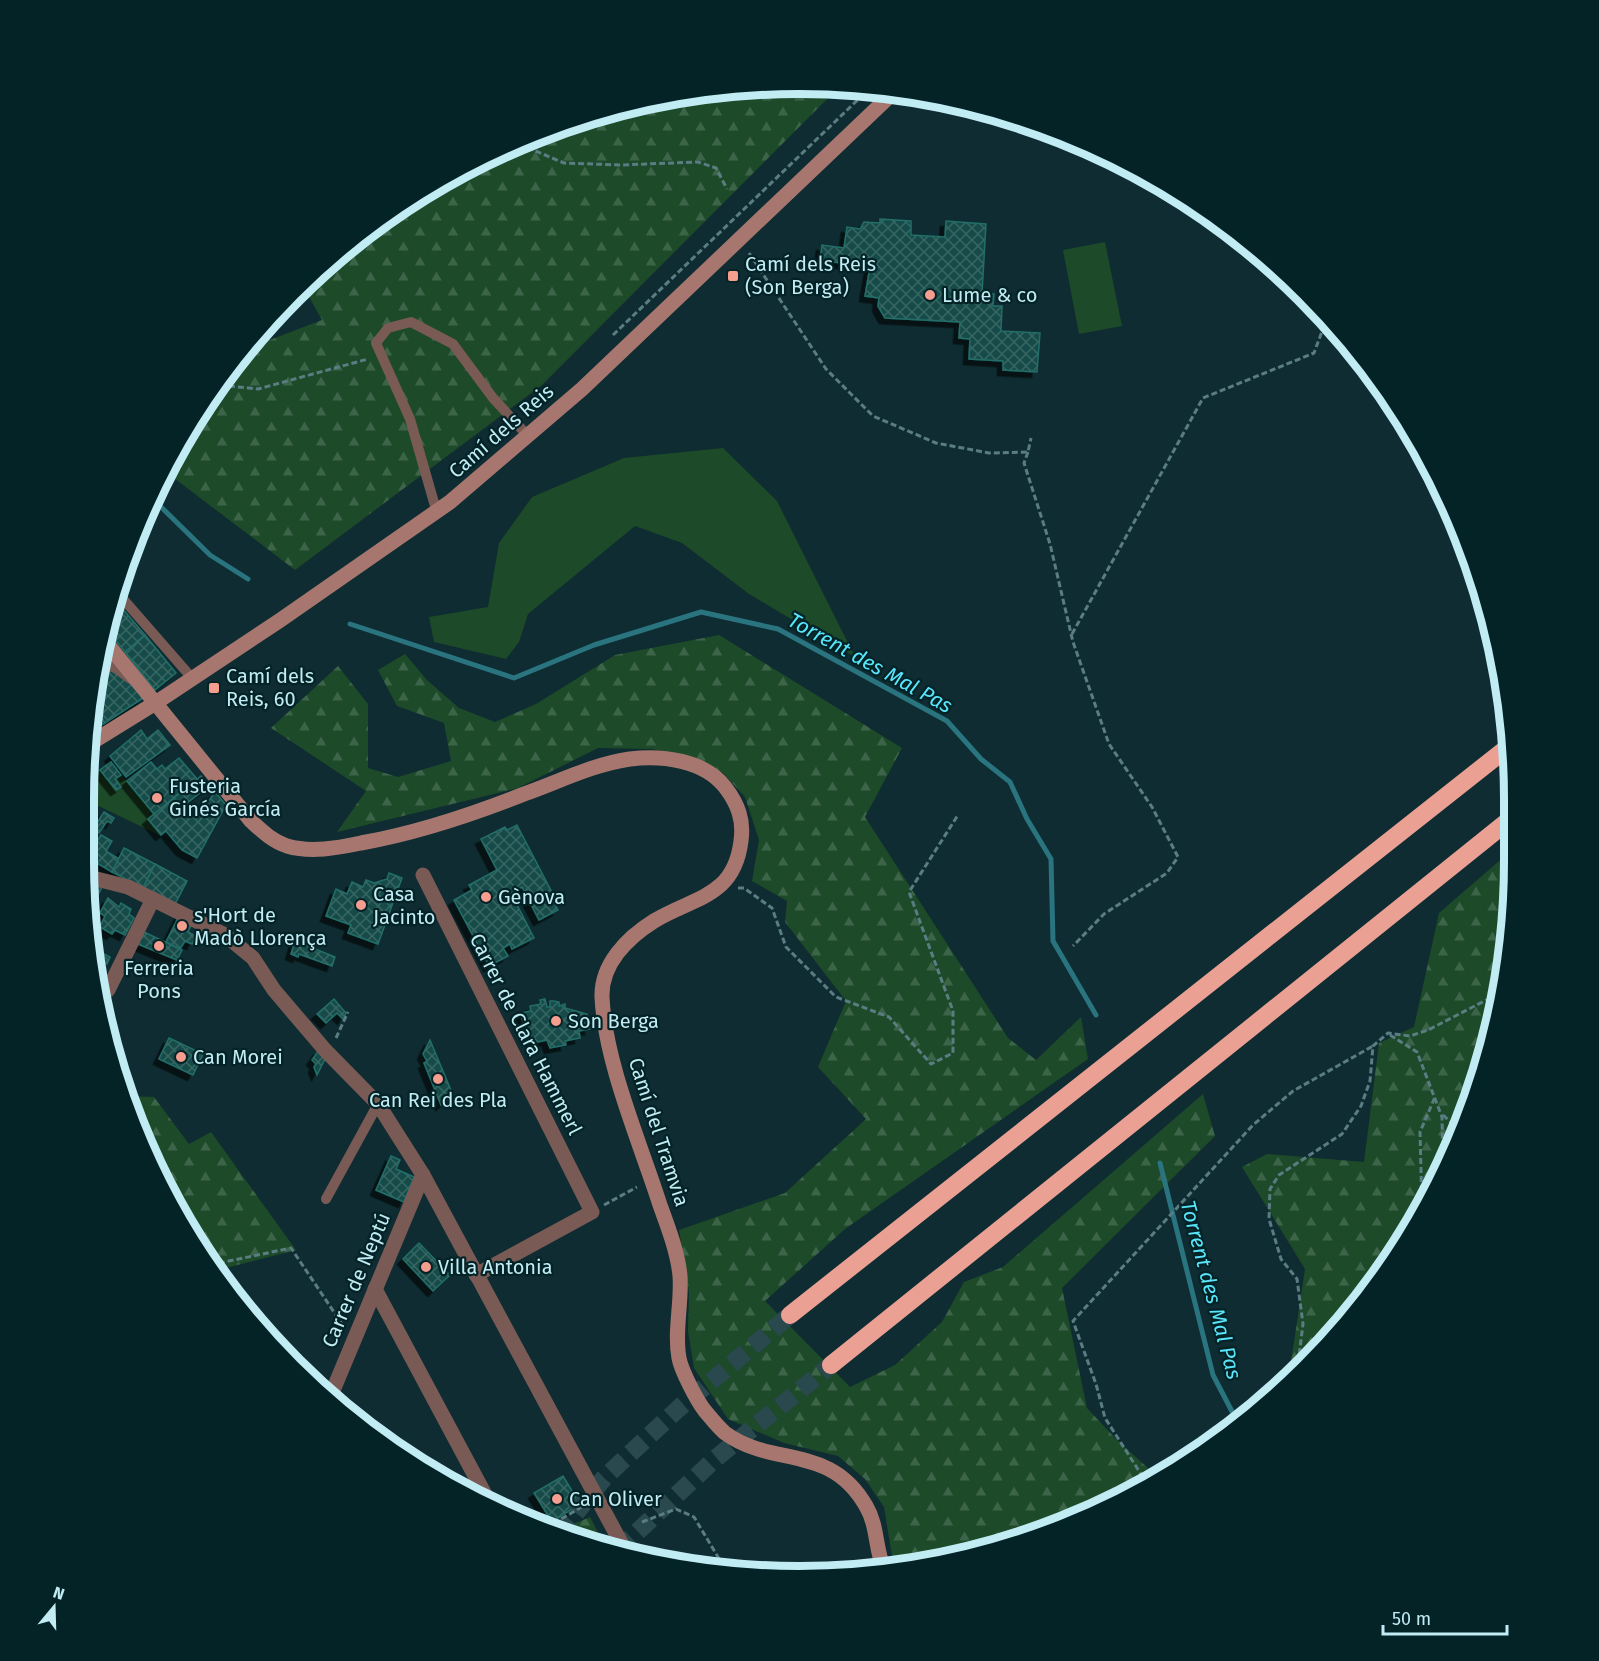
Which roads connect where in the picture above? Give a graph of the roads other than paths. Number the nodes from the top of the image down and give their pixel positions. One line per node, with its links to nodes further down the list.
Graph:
1 (885, 100): 2 (street, Camí dels Reis)
2 (528, 436): 3 (street, Camí dels Reis); 3 (lane)
3 (437, 513): 7 (street, Camí dels Reis)
4 (124, 600): 7 (lane)
5 (111, 649): 8 (street, Camí del Tramvia)
6 (108, 663): 8 (street)
7 (192, 678): 9 (street, Camí dels Reis)
8 (142, 684): 9 (street, Camí del Tramvia)
9 (157, 702): 10 (street, Camí dels Reis); 27 (street, Camí del Tramvia)
10 (98, 739)
11 (1503, 751): 22 (highway)
12 (1504, 825): 23 (highway)
13 (423, 875): 20 (street, Carrer de Clara Hammerl)
14 (95, 878): 15 (street)
15 (153, 899): 16 (street); 17 (street)
16 (108, 990)
17 (378, 1104): 18 (street); 19 (lane)
18 (423, 1175): 20 (street); 21 (street, Carrer de Neptú)
19 (326, 1199)
20 (476, 1275): 26 (street)
21 (375, 1289): 24 (street, Carrer de Neptú); 25 (street)
22 (790, 1315)
23 (831, 1365)
24 (333, 1390)
25 (483, 1492)
26 (621, 1543)
27 (880, 1561)

